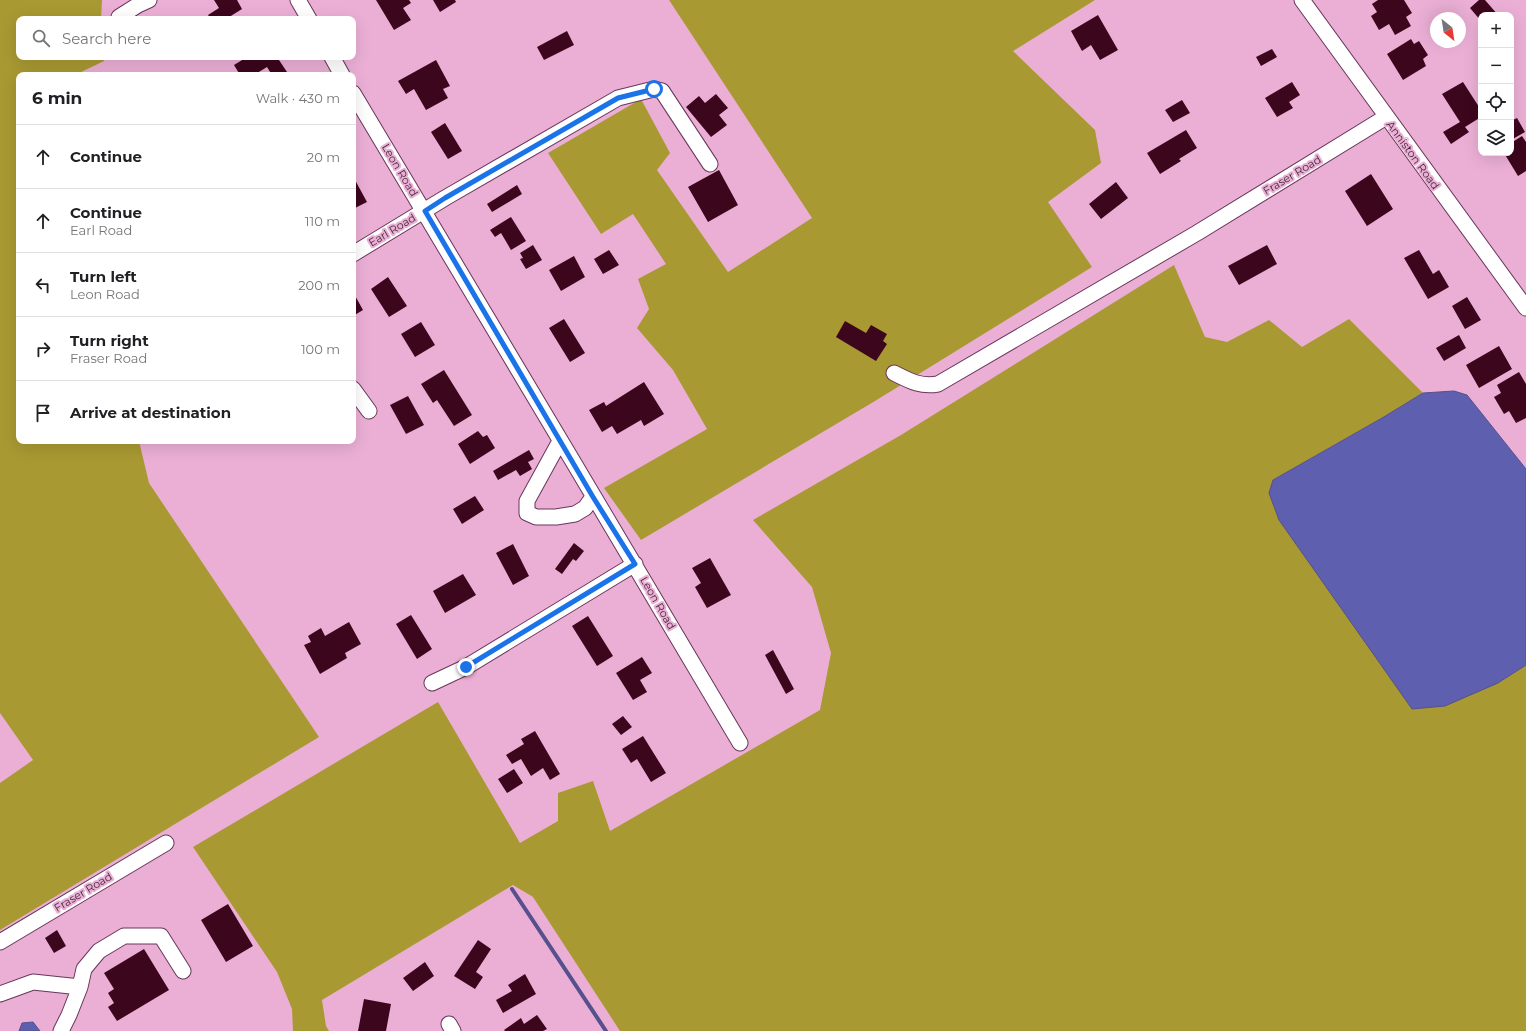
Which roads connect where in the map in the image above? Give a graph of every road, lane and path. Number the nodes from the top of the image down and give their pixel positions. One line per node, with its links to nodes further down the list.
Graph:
1 (148, 0): 4 (street)
2 (298, 0): 5 (street)
3 (1302, 0): 9 (street, Anniston Road)
4 (121, 16)
5 (307, 16)
6 (334, 60): 7 (street)
7 (340, 72)
8 (356, 98): 11 (street, Leon Road)
9 (1386, 117): 13 (street, Anniston Road); 14 (street, Fraser Road)
10 (710, 164): 11 (street, Earl Road)
11 (425, 211): 12 (street, Earl Road); 17 (street, Leon Road)
12 (356, 252)
13 (1526, 308)
14 (894, 373)
15 (356, 393): 16 (street)
16 (370, 411)
17 (560, 441): 18 (street, Leon Road); 18 (street)
18 (593, 497): 19 (street, Leon Road)
19 (635, 564): 20 (street); 21 (street, Leon Road)
20 (432, 683)
21 (740, 743)
22 (166, 843): 23 (street, Fraser Road)
23 (0, 942)
24 (183, 971): 25 (street)
25 (80, 987): 26 (street); 27 (street)
26 (0, 994)
27 (60, 1031)

